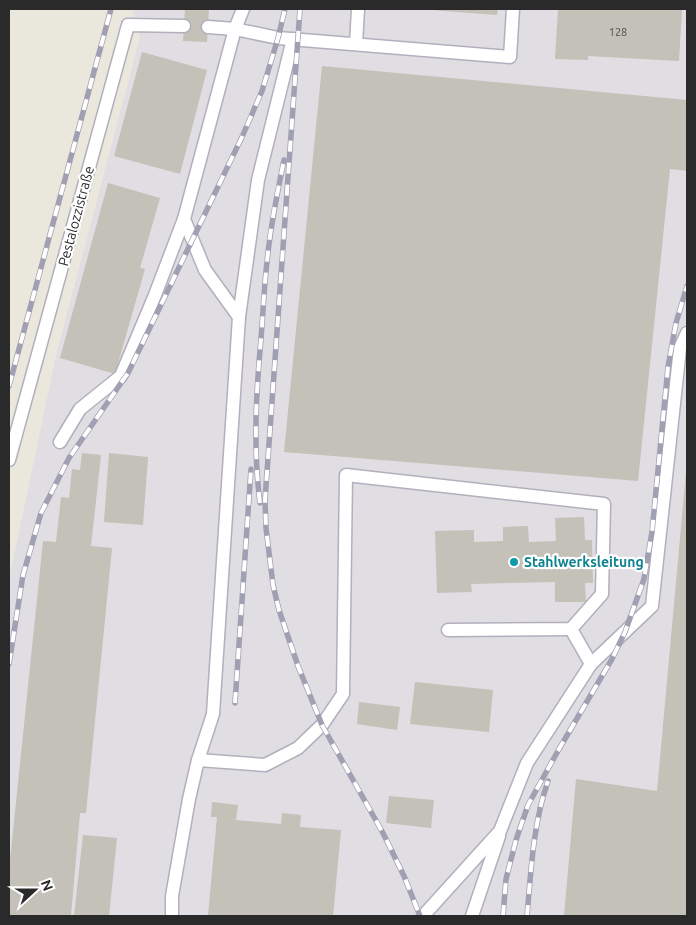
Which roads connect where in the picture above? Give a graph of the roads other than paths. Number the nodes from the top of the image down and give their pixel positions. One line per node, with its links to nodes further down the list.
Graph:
1 (243, 9): 6 (lane)
2 (358, 9): 8 (lane)
3 (513, 9): 8 (lane)
4 (184, 26): 13 (lane, Pestalozzistraße)
5 (208, 27): 6 (lane)
6 (235, 29): 7 (lane); 9 (lane)
7 (293, 39): 8 (lane); 10 (lane)
8 (356, 44)
9 (184, 219): 10 (lane); 12 (lane)
10 (239, 317): 17 (lane)
11 (687, 333): 16 (lane)
12 (60, 442)
13 (9, 460)
14 (571, 629): 15 (lane); 16 (lane); 17 (lane)
15 (448, 630)
16 (591, 664): 18 (lane)
17 (198, 760): 19 (lane)
18 (500, 831): 20 (lane); 21 (lane)
19 (172, 916)
20 (423, 916)
21 (472, 916)

